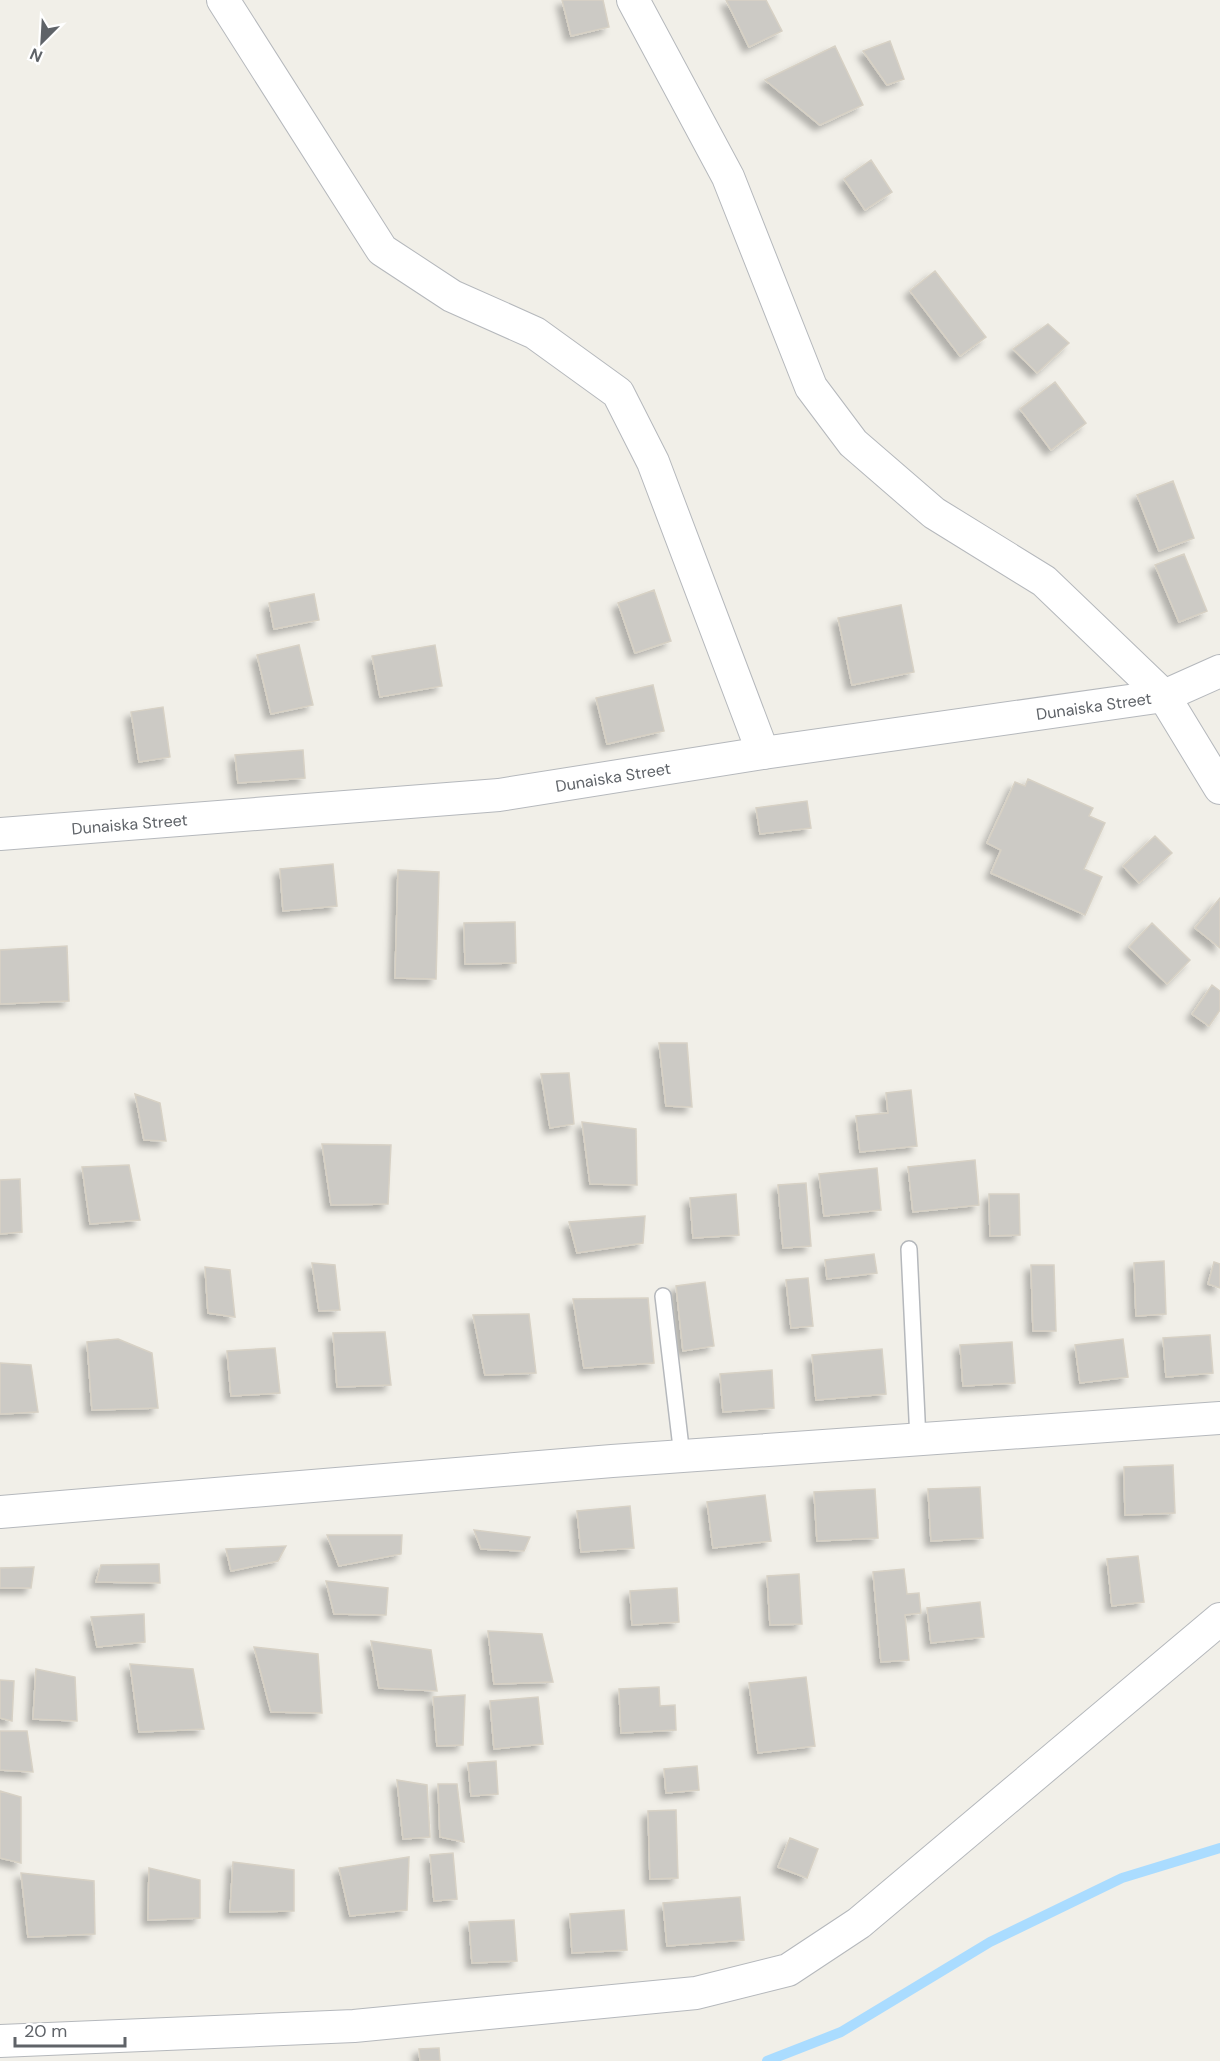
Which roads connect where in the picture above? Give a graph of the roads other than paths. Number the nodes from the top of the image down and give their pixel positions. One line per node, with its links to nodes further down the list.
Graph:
1 (223, 0): 5 (street)
2 (633, 0): 4 (street)
3 (1220, 671): 4 (street, Dunaiska Street)
4 (1164, 696): 5 (street, Dunaiska Street); 6 (street)
5 (763, 753): 7 (street, Dunaiska Street)
6 (1220, 788)
7 (0, 834)
8 (909, 1249): 11 (lane)
9 (663, 1296): 12 (lane)
10 (1220, 1418): 11 (street)
11 (918, 1440): 12 (street)
12 (682, 1456): 13 (street)
13 (0, 1512)
14 (1220, 1619): 15 (street)
15 (0, 2041)

